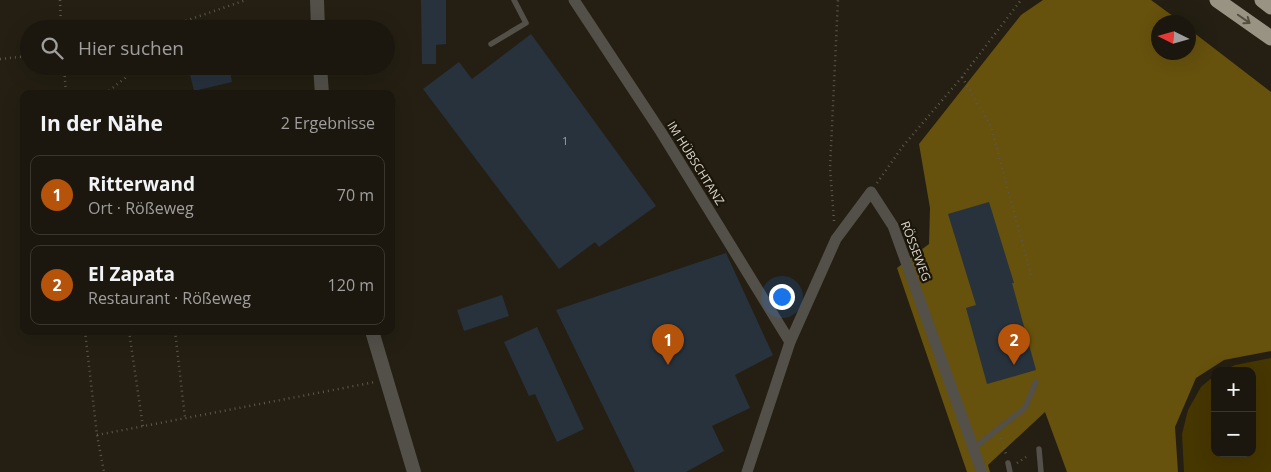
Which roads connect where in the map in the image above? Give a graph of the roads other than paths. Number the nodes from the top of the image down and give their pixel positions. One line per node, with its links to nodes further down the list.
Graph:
1 (317, 0): 7 (street)
2 (514, 0): 9 (lane)
3 (574, 0): 13 (street, IM HÜBSCHTANZ)
4 (1217, 0): 8 (highway, one-way to 8)
5 (1262, 0): 6 (highway)
6 (1271, 6)
7 (318, 20)
8 (1271, 38)
9 (491, 44)
10 (321, 75): 11 (street)
11 (322, 90)
12 (373, 335): 18 (street)
13 (790, 342): 15 (street, RÖSSEWEG); 19 (street)
14 (1036, 382): 15 (lane)
15 (974, 448): 20 (street, RÖSSEWEG)
16 (1039, 449): 22 (lane)
17 (1008, 463): 21 (lane)
18 (414, 472)
19 (746, 472)
20 (982, 472)
21 (1010, 472)
22 (1041, 472)

